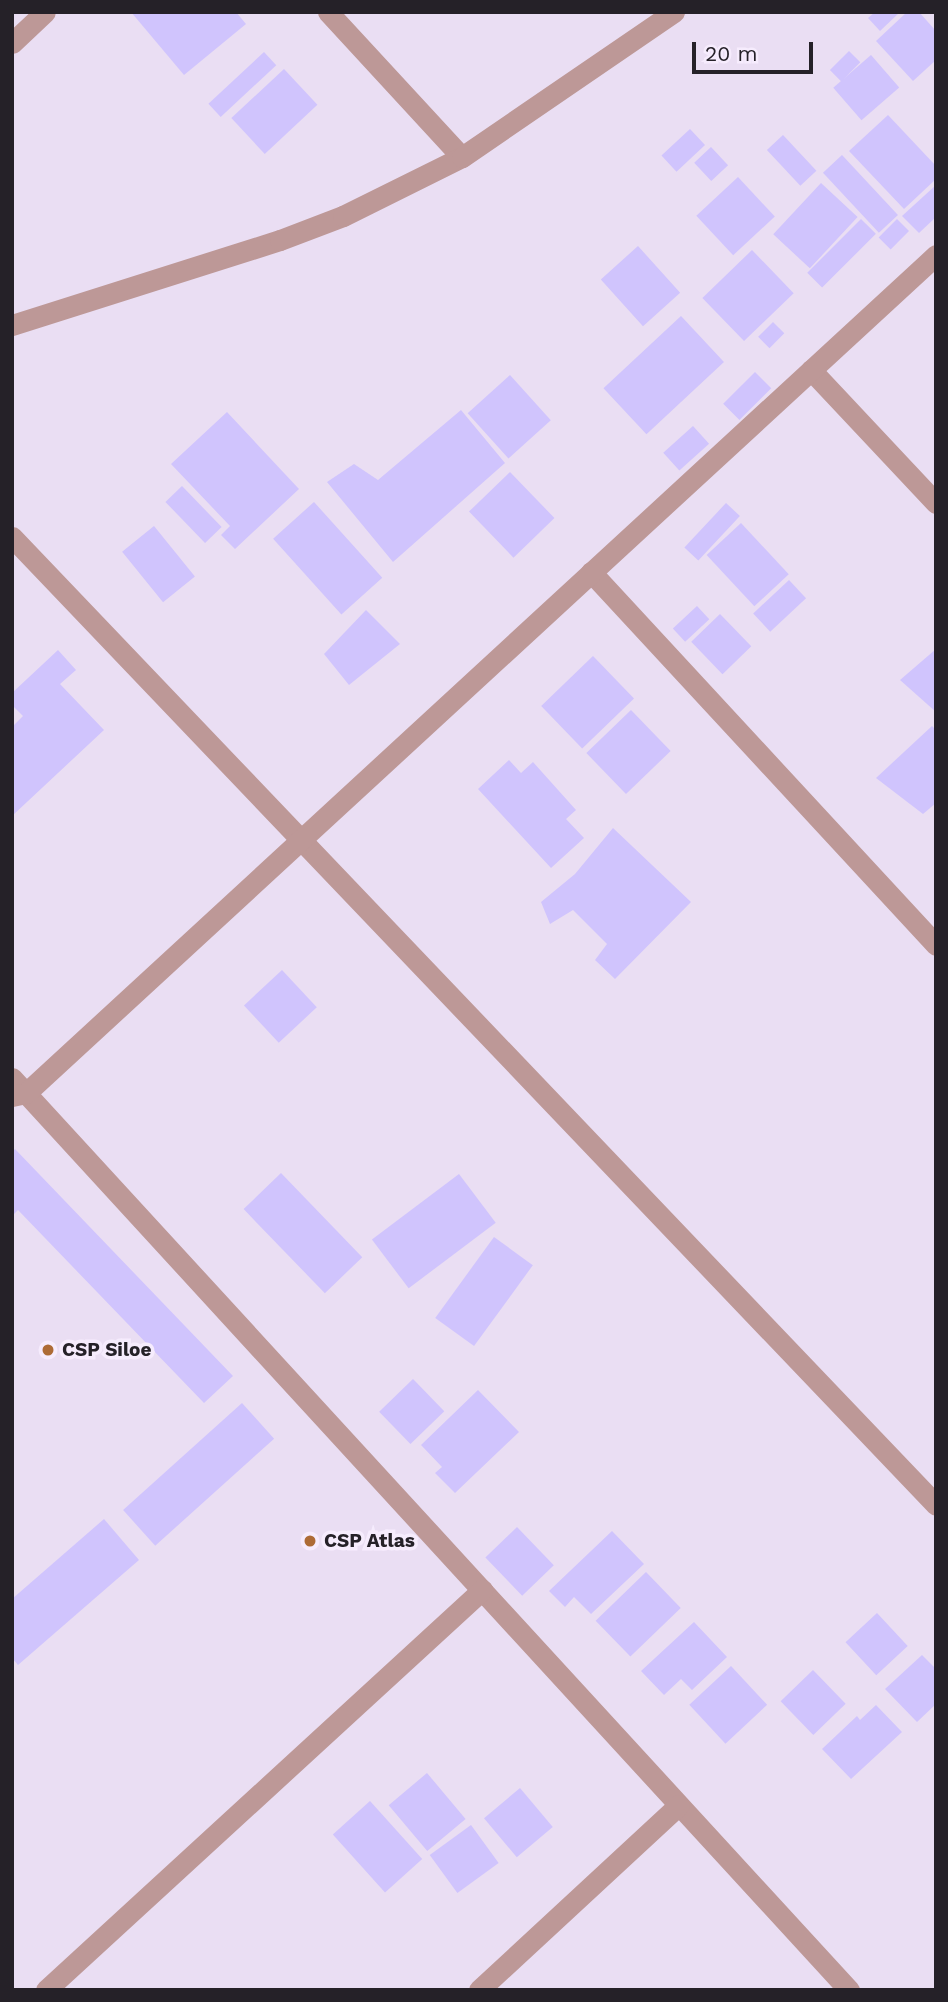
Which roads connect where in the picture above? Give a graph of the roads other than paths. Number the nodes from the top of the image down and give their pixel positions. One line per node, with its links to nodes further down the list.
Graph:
1 (45, 12): 4 (street)
2 (328, 12): 5 (street)
3 (674, 12): 5 (street)
4 (12, 43)
5 (461, 157): 7 (street)
6 (936, 255): 8 (street)
7 (12, 326)
8 (811, 370): 9 (street); 11 (street)
9 (936, 503)
10 (12, 537): 12 (street)
11 (591, 572): 12 (street); 13 (street)
12 (301, 840): 14 (street); 15 (street)
13 (936, 945)
14 (17, 1089): 16 (street)
15 (936, 1505)
16 (482, 1590): 17 (street); 18 (street)
17 (679, 1805): 19 (street); 20 (street)
18 (46, 1990)
19 (479, 1990)
20 (849, 1990)

